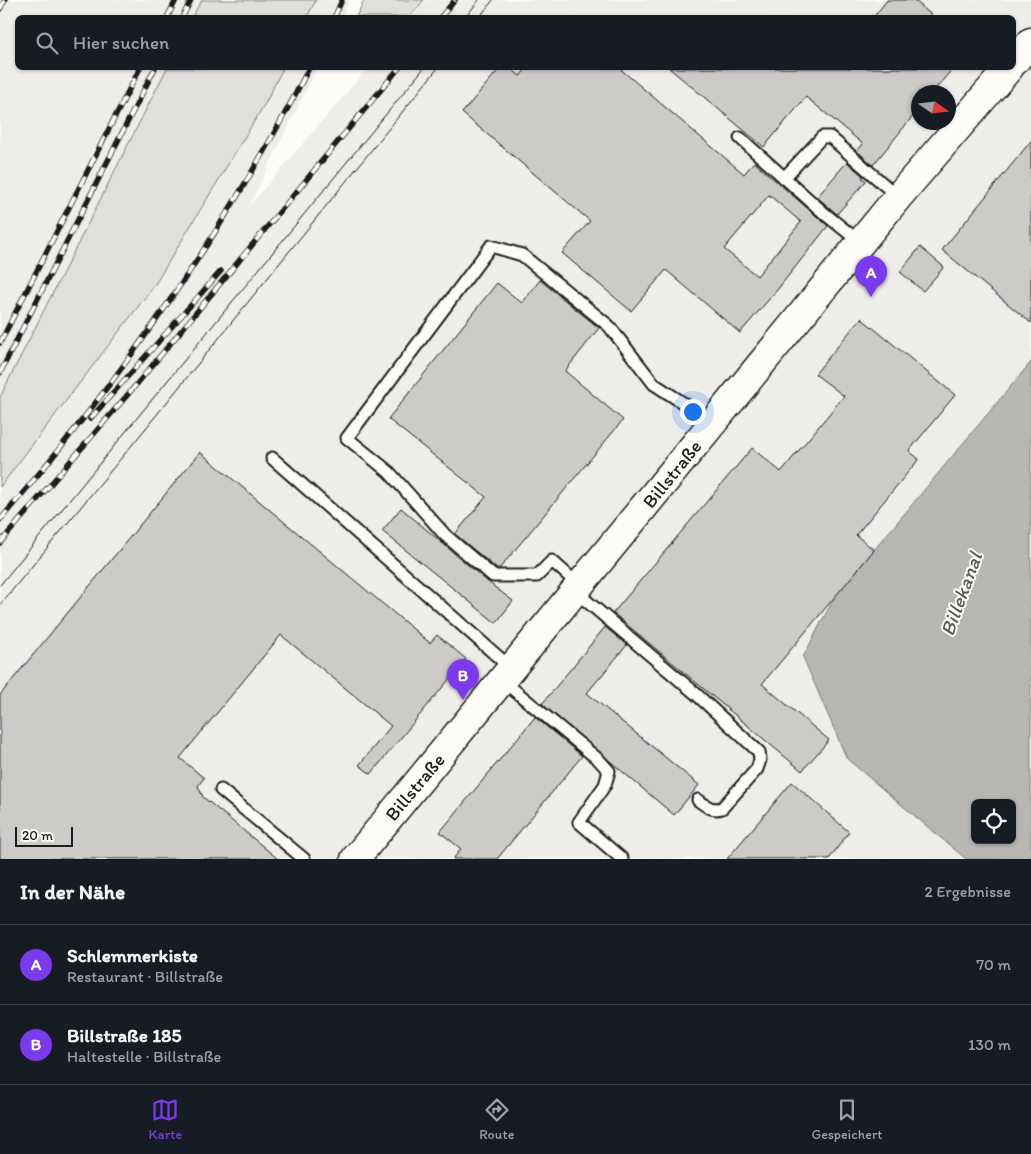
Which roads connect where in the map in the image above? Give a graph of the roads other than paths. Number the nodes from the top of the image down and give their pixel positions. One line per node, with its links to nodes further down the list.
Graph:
1 (1031, 42): 2 (street)
2 (1016, 60)
3 (1007, 70): 6 (street, Billstraße)
4 (740, 138): 5 (lane)
5 (784, 178): 6 (lane); 7 (lane)
6 (898, 197): 7 (street, Billstraße)
7 (861, 243): 8 (street, Billstraße)
8 (714, 423): 10 (street, Billstraße); 10 (lane)
9 (272, 458): 11 (lane)
10 (578, 589): 11 (street, Billstraße); 13 (lane)
11 (508, 675): 15 (street, Billstraße); 16 (lane)
12 (221, 790): 14 (lane)
13 (698, 800)
14 (304, 859)
15 (355, 859)
16 (622, 859)

